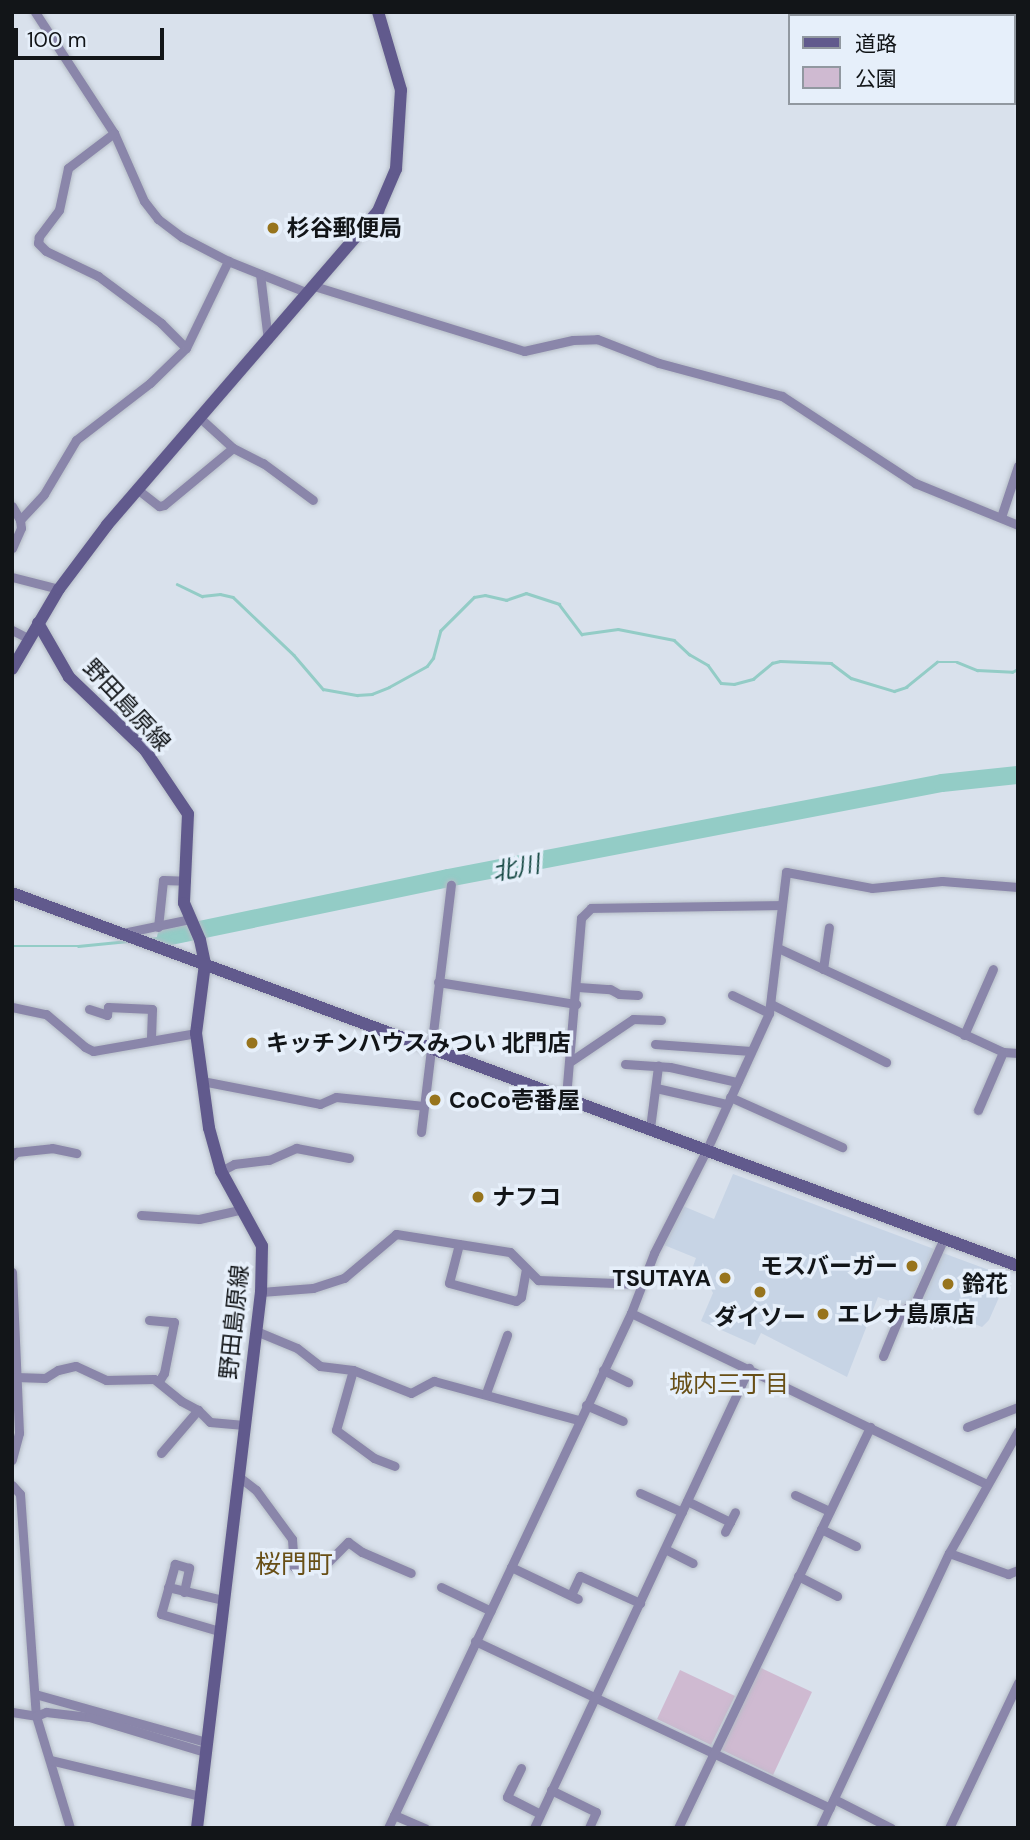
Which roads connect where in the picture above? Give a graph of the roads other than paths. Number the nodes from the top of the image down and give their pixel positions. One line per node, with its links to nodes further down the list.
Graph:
1 (35, 12): 3 (street)
2 (378, 12): 6 (main road)
3 (114, 133): 4 (street); 8 (street)
4 (228, 261): 5 (street); 8 (street)
5 (260, 274): 6 (street); 7 (street)
6 (311, 290): 7 (main road); 15 (street)
7 (268, 340): 9 (main road)
8 (186, 348): 16 (street)
9 (200, 418): 10 (street); 12 (main road)
10 (233, 448): 12 (street); 13 (street)
11 (1018, 466): 15 (street)
12 (137, 489): 20 (main road)
13 (313, 500)
14 (12, 506): 16 (street)
15 (1001, 517): 17 (street)
16 (20, 520): 18 (street)
17 (1018, 524)
18 (12, 548)
19 (12, 577): 20 (street)
20 (59, 589): 21 (main road)
21 (38, 623): 23 (main road); 25 (main road, 野田島原線)
22 (12, 630): 23 (street)
23 (28, 638): 24 (main road)
24 (12, 669)
25 (186, 881): 30 (main road, 野田島原線); 31 (street)
26 (451, 885): 38 (street)
27 (1018, 887): 29 (street)
28 (12, 892): 33 (main road)
29 (780, 905): 34 (street); 39 (street)
30 (193, 926): 31 (street); 35 (main road, 野田島原線)
31 (158, 927): 33 (street)
32 (829, 927): 36 (street)
33 (123, 934): 35 (main road)
34 (778, 948): 36 (street); 45 (street)
35 (205, 964): 47 (main road, 野田島原線); 51 (main road)
36 (823, 969): 48 (street)
37 (993, 969): 48 (street)
38 (438, 982): 42 (street); 51 (street)
39 (578, 987): 40 (street); 42 (street)
40 (638, 995)
41 (732, 995): 45 (street)
42 (576, 1004): 55 (street)
43 (12, 1007): 49 (street)
44 (89, 1009): 49 (street)
45 (770, 1009): 52 (street); 56 (street)
46 (662, 1020): 55 (street)
47 (197, 1033): 49 (street); 59 (main road, 野田島原線)
48 (964, 1035): 53 (street)
49 (151, 1038)
50 (655, 1044): 52 (street)
51 (429, 1047): 62 (main road); 64 (street)
52 (751, 1051): 60 (street)
53 (1003, 1052): 54 (street); 65 (street)
54 (1018, 1053)
55 (571, 1062): 62 (street)
56 (886, 1062)
57 (625, 1064): 58 (street)
58 (659, 1066): 60 (street); 61 (street)
59 (202, 1081): 64 (street); 73 (main road, 野田島原線)
60 (737, 1082): 63 (street)
61 (656, 1088): 63 (street); 66 (street)
62 (566, 1097): 66 (main road)
63 (729, 1101): 68 (street); 69 (street)
64 (424, 1106): 67 (street)
65 (978, 1110)
66 (650, 1128): 69 (main road)
67 (421, 1132)
68 (842, 1147)
69 (707, 1149): 76 (main road); 81 (street)
70 (76, 1153): 71 (street)
71 (12, 1156)
72 (349, 1158): 73 (street)
73 (221, 1171): 74 (main road, 野田島原線)
74 (243, 1209): 75 (street); 82 (main road, 野田島原線)
75 (141, 1215)
76 (944, 1238): 78 (main road); 87 (street)
77 (459, 1244): 79 (street); 79 (street); 82 (street)
78 (1018, 1266)
79 (526, 1268): 81 (street)
80 (12, 1272): 91 (street)
81 (641, 1283): 83 (street)
82 (261, 1292): 85 (main road, 野田島原線)
83 (631, 1313): 88 (street); 90 (street)
84 (149, 1320): 92 (street)
85 (256, 1331): 89 (street); 101 (main road, 野田島原線)
86 (507, 1335): 95 (street)
87 (883, 1356)
88 (749, 1368): 102 (street); 113 (street)
89 (353, 1370): 95 (street); 107 (street)
90 (603, 1370): 93 (street); 96 (street)
91 (16, 1377): 92 (street); 94 (street)
92 (159, 1381): 98 (street)
93 (628, 1381)
94 (14, 1391): 106 (street)
95 (486, 1393): 99 (street)
96 (586, 1405): 99 (street); 100 (street)
97 (1018, 1408): 103 (street)
98 (198, 1410): 101 (street); 105 (street)
99 (579, 1420): 125 (street)
100 (623, 1421)
101 (244, 1425): 108 (main road, 野田島原線)
102 (870, 1427): 109 (street); 114 (street)
103 (967, 1427)
104 (1018, 1431): 109 (street)
105 (161, 1453)
106 (12, 1460)
107 (395, 1466)
108 (238, 1476): 127 (street); 133 (main road, 野田島原線)
109 (985, 1483): 123 (street)
110 (12, 1485): 120 (street)
111 (640, 1493): 116 (street)
112 (795, 1495): 114 (street)
113 (687, 1501): 116 (street); 117 (street)
114 (829, 1511): 118 (street)
115 (735, 1512): 117 (street)
116 (681, 1513): 122 (street)
117 (730, 1522): 119 (street)
118 (821, 1529): 121 (street); 128 (street)
119 (725, 1532)
120 (17, 1546): 139 (street)
121 (856, 1546)
122 (665, 1549): 124 (street); 134 (street)
123 (949, 1553): 126 (street); 149 (street)
124 (693, 1563)
125 (511, 1567): 134 (street); 135 (street)
126 (1018, 1570)
127 (411, 1573)
128 (798, 1576): 132 (street); 144 (street)
129 (169, 1587): 131 (street); 131 (street); 136 (street)
130 (441, 1587): 135 (street)
131 (184, 1591): 133 (street)
132 (837, 1596)
133 (223, 1600): 136 (main road, 野田島原線)
134 (639, 1603): 140 (street)
135 (491, 1611): 137 (street)
136 (219, 1631): 143 (main road, 野田島原線)
137 (475, 1641): 140 (street); 151 (street)
138 (1018, 1683): 161 (street)
139 (35, 1694): 142 (street); 143 (street)
140 (595, 1698): 144 (street); 147 (street)
141 (12, 1712): 142 (street)
142 (36, 1716): 143 (street); 145 (street)
143 (205, 1747): 148 (main road, 野田島原線)
144 (713, 1752): 149 (street); 152 (street)
145 (50, 1760): 148 (street); 153 (street)
146 (521, 1768): 150 (street)
147 (551, 1790): 150 (street); 158 (street)
148 (200, 1796): 154 (main road, 野田島原線)
149 (832, 1803): 159 (street); 160 (street)
150 (540, 1814): 157 (street)
151 (394, 1815): 155 (street); 156 (street)
152 (682, 1826)
153 (70, 1828)
154 (197, 1828)
155 (388, 1828)
156 (425, 1828)
157 (534, 1828)
158 (589, 1828)
159 (820, 1828)
160 (891, 1828)
161 (948, 1828)

